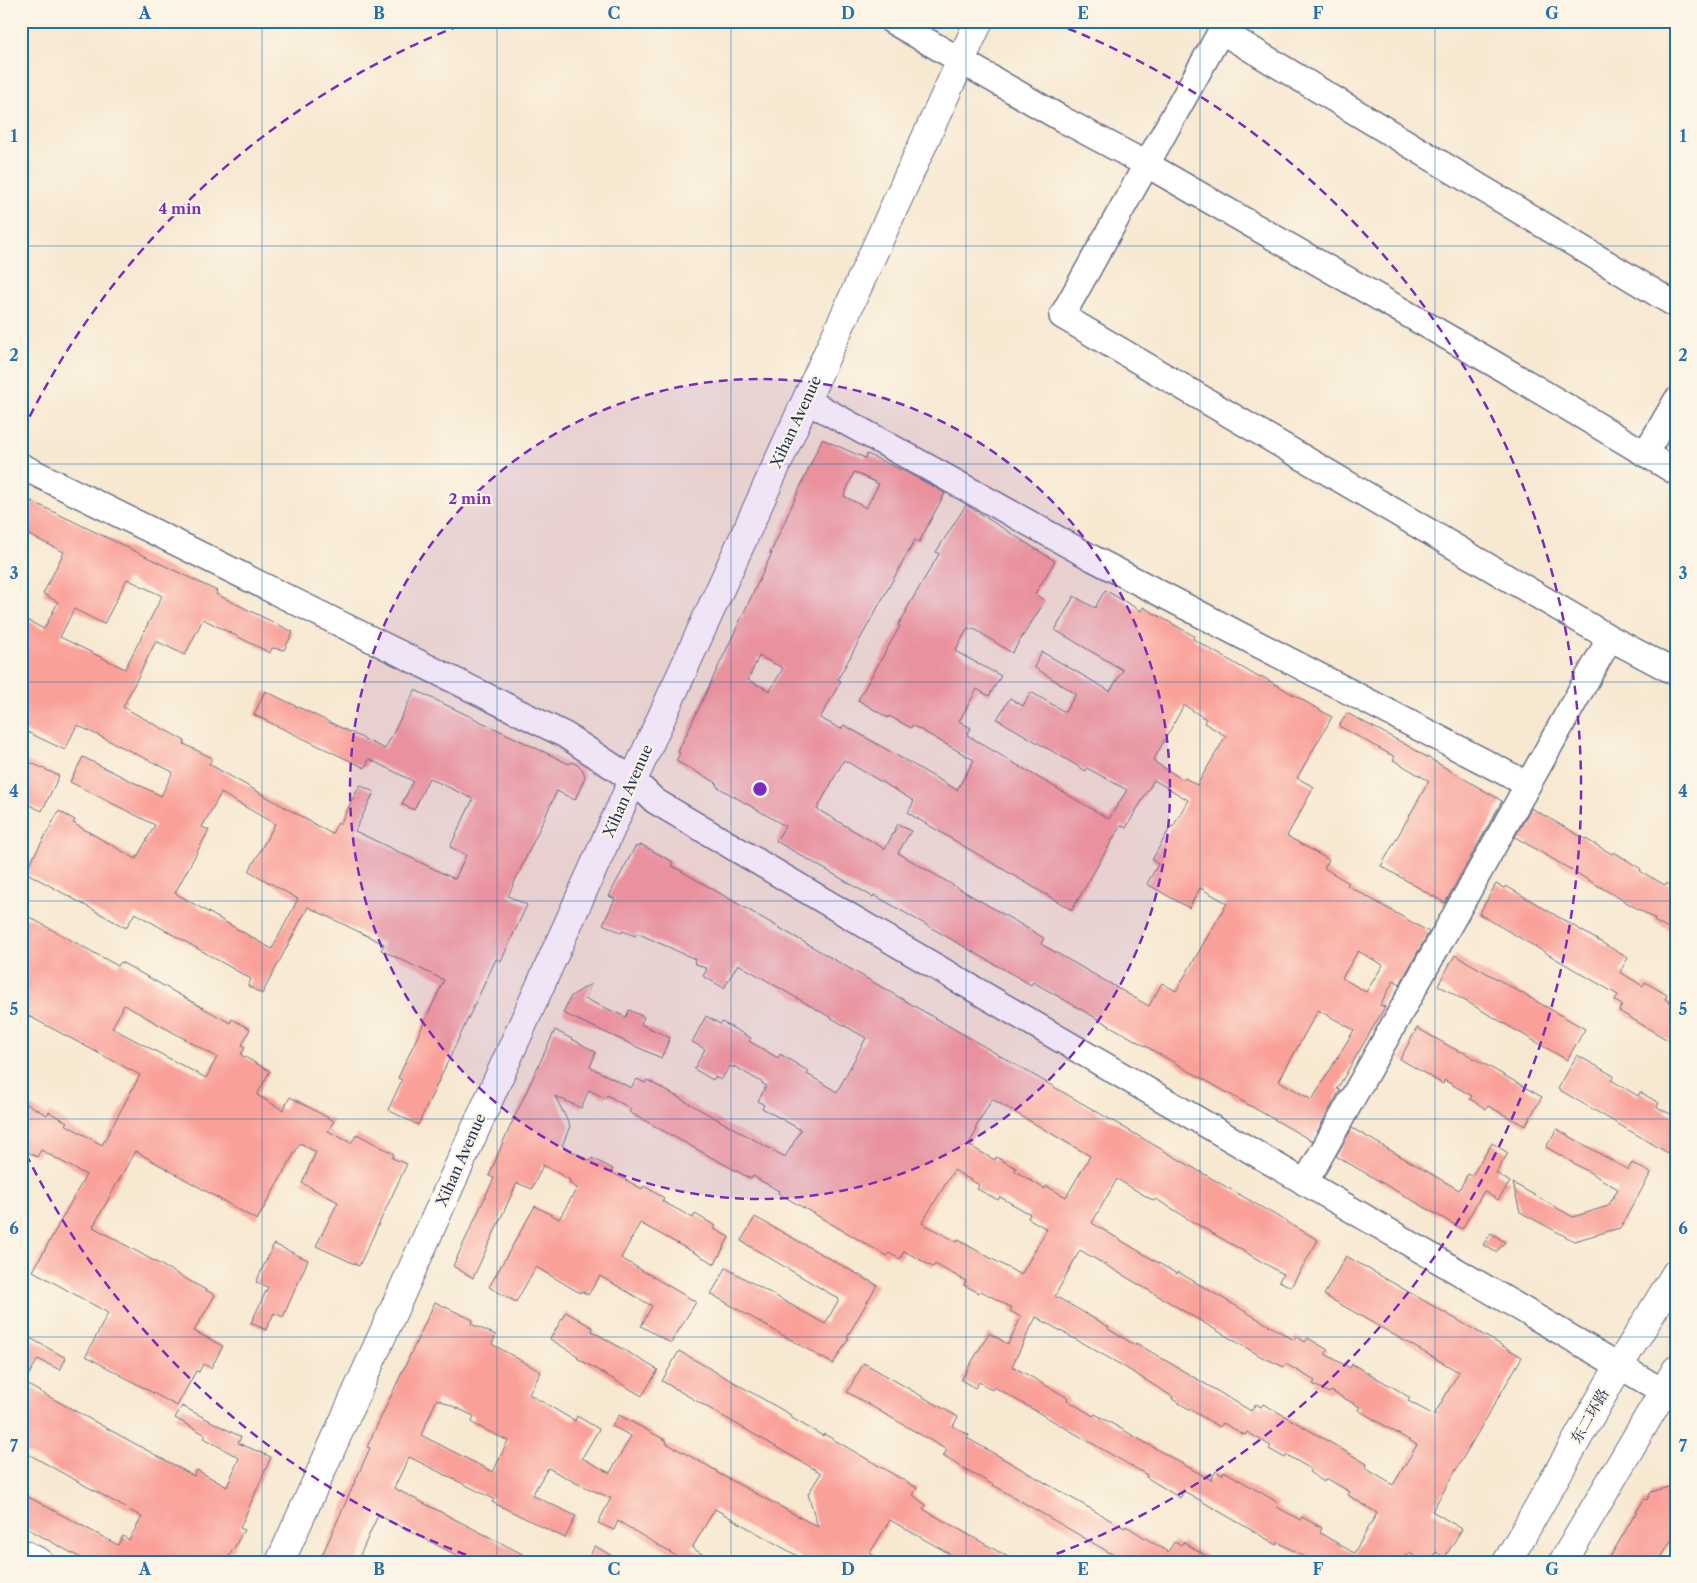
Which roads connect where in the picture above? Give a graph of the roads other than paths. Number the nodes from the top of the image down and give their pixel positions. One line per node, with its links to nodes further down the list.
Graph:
1 (892, 21): 4 (street)
2 (964, 21): 4 (main road, Xihan Avenue)
3 (979, 21): 4 (main road, Xihan Avenue)
4 (956, 57): 5 (street); 7 (main road, Xihan Avenue); 14 (main road, Xihan Avenue)
5 (1146, 164): 6 (street); 9 (street); 12 (street)
6 (1676, 305)
7 (806, 400): 14 (main road, Xihan Avenue); 15 (street)
8 (1676, 402): 9 (street)
9 (1645, 454): 11 (street)
10 (21, 466): 14 (street)
11 (1676, 472)
12 (1610, 638): 13 (street); 15 (street)
13 (1676, 673)
14 (627, 776): 16 (street); 22 (main road, Xihan Avenue); 23 (main road, Xihan Avenue)
15 (1527, 784): 16 (street)
16 (1305, 1183): 18 (street)
17 (1676, 1273): 18 (main road, 东二环路)
18 (1618, 1366): 19 (street); 24 (main road, 东二环路)
19 (1672, 1387): 25 (main road)
20 (21, 1553): 21 (main road)
21 (39, 1562)
22 (265, 1562)
23 (280, 1562)
24 (1507, 1562)
25 (1563, 1562)

